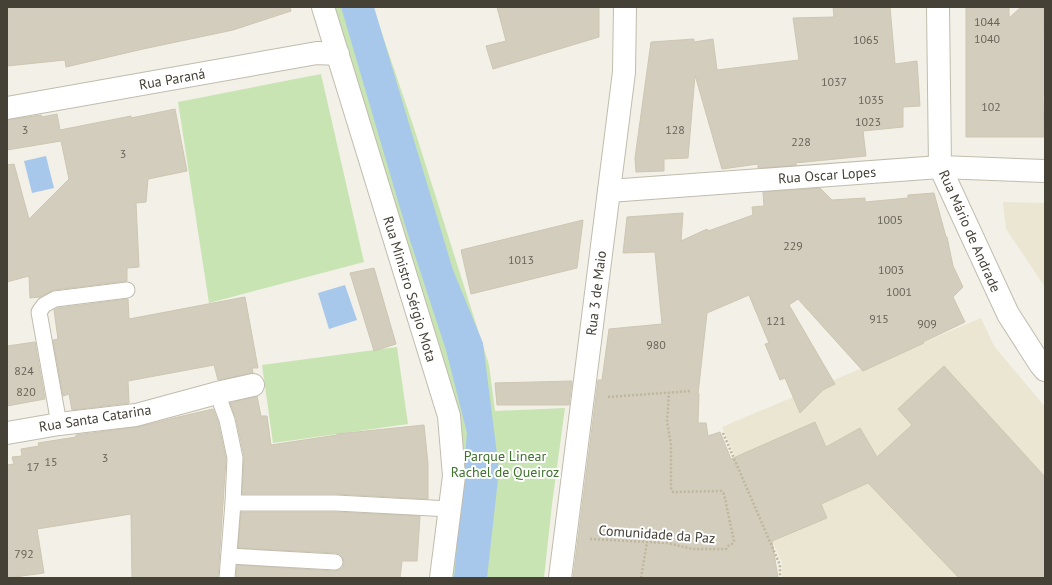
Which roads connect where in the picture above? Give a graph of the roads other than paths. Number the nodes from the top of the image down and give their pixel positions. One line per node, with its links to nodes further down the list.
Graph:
1 (323, 7): 4 (street, Rua Ministro Sérgio Mota)
2 (625, 7): 8 (street, Rua 3 de Maio)
3 (938, 7): 6 (street, Rua Mário de Andrade)
4 (338, 54): 5 (street, Rua Paraná); 16 (street, Rua Ministro Sérgio Mota)
5 (7, 108)
6 (940, 167): 7 (street, Rua Oscar Lopes); 8 (street, Rua Oscar Lopes); 10 (street, Rua Mário de Andrade)
7 (1045, 171)
8 (609, 191): 21 (street, Rua 3 de Maio)
9 (127, 290): 13 (lane)
10 (1045, 370)
11 (253, 385): 12 (street, Rua Santa Catarina)
12 (217, 393): 13 (street, Rua Santa Catarina); 15 (lane)
13 (59, 424): 14 (street, Rua Santa Catarina)
14 (7, 433)
15 (233, 503): 16 (lane); 17 (lane)
16 (450, 510): 20 (street, Rua Ministro Sérgio Mota)
17 (229, 556): 18 (lane); 19 (lane)
18 (334, 562)
19 (227, 578)
20 (441, 578)
21 (560, 578)

